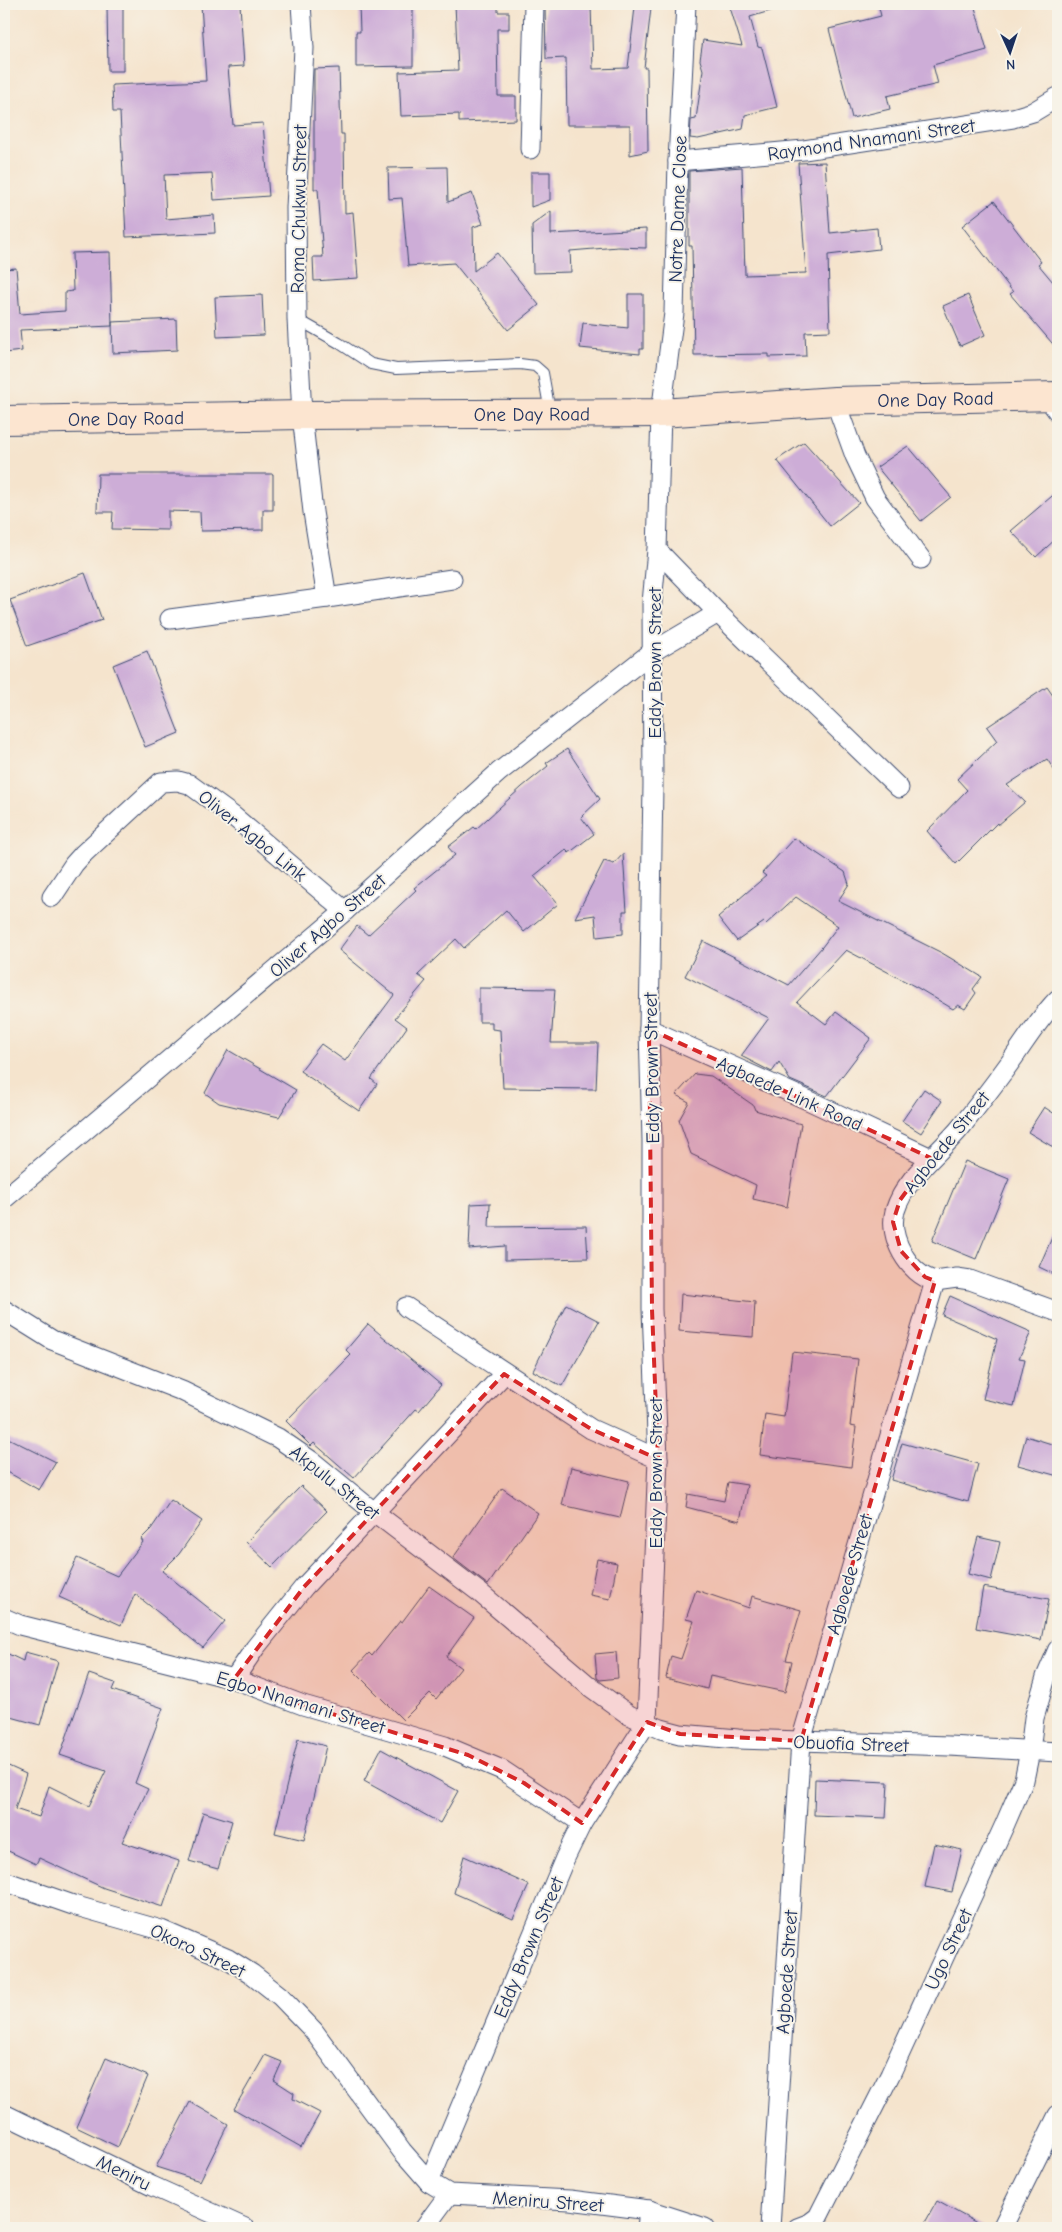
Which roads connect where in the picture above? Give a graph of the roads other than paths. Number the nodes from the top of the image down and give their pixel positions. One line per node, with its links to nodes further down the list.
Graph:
1 (301, 4): 7 (street, Roma Chukwu Street)
2 (534, 4): 5 (street)
3 (686, 4): 6 (street, Notre Dame Close)
4 (1058, 97): 6 (street, Raymond Nnamani Street)
5 (530, 149)
6 (678, 162): 11 (street, Notre Dame Close)
7 (297, 319): 10 (lane); 12 (street, Roma Chukwu Street)
8 (1054, 401): 9 (main road, One Day Road)
9 (835, 402): 11 (main road, One Day Road); 15 (street)
10 (550, 413): 11 (main road, One Day Road); 12 (main road, One Day Road)
11 (661, 413): 14 (street, Eddy Brown Street)
12 (302, 415): 13 (main road, One Day Road); 17 (street, Roma Chukwu Street)
13 (4, 420)
14 (657, 550): 18 (street); 20 (street, Eddy Brown Street)
15 (921, 560)
16 (452, 579): 17 (street)
17 (327, 598): 19 (street)
18 (718, 613): 20 (street, Oliver Agbo Street); 21 (street)
19 (170, 619)
20 (652, 652): 23 (street, Oliver Agbo Street); 25 (street, Eddy Brown Street)
21 (899, 788)
22 (52, 897): 23 (street, Oliver Agbo Link)
23 (345, 911): 27 (street, Oliver Agbo Street)
24 (1058, 1000): 26 (street, Agboede Street)
25 (649, 1029): 26 (street, Agbaede Link Road); 33 (street, Eddy Brown Street)
26 (931, 1158): 28 (street, Agboede Street)
27 (4, 1199)
28 (935, 1281): 31 (street); 39 (street, Agboede Street)
29 (406, 1307): 32 (street)
30 (4, 1310): 34 (street, Akpulu Street)
31 (1058, 1312)
32 (504, 1374): 33 (street); 34 (street)
33 (658, 1459): 38 (street, Eddy Brown Street)
34 (374, 1512): 37 (street); 38 (street, Akpulu Street)
35 (4, 1618): 37 (street, Egbo Nnamani Street)
36 (1058, 1649): 40 (street, Ugo Street)
37 (234, 1679): 42 (street, Egbo Nnamani Street)
38 (646, 1722): 39 (street, Obuofia Street); 42 (street, Eddy Brown Street)
39 (800, 1741): 40 (street, Obuofia Street); 53 (street, Agboede Street)
40 (1030, 1751): 41 (street, Obuofia Street); 54 (street, Ugo Street)
41 (1058, 1752)
42 (582, 1823): 46 (street, Eddy Brown Street)
43 (4, 1881): 46 (street, Okoro Street)
44 (4, 2114): 49 (street, Meniru)
45 (1058, 2115): 55 (street)
46 (429, 2182): 47 (street, Okoro Street)
47 (449, 2194): 48 (street, Meniru Street); 50 (street)
48 (650, 2210): 51 (street); 52 (street, Meniru Street)
49 (245, 2228)
50 (424, 2228)
51 (647, 2228)
52 (705, 2228)
53 (770, 2228)
54 (797, 2228)
55 (1002, 2228)

